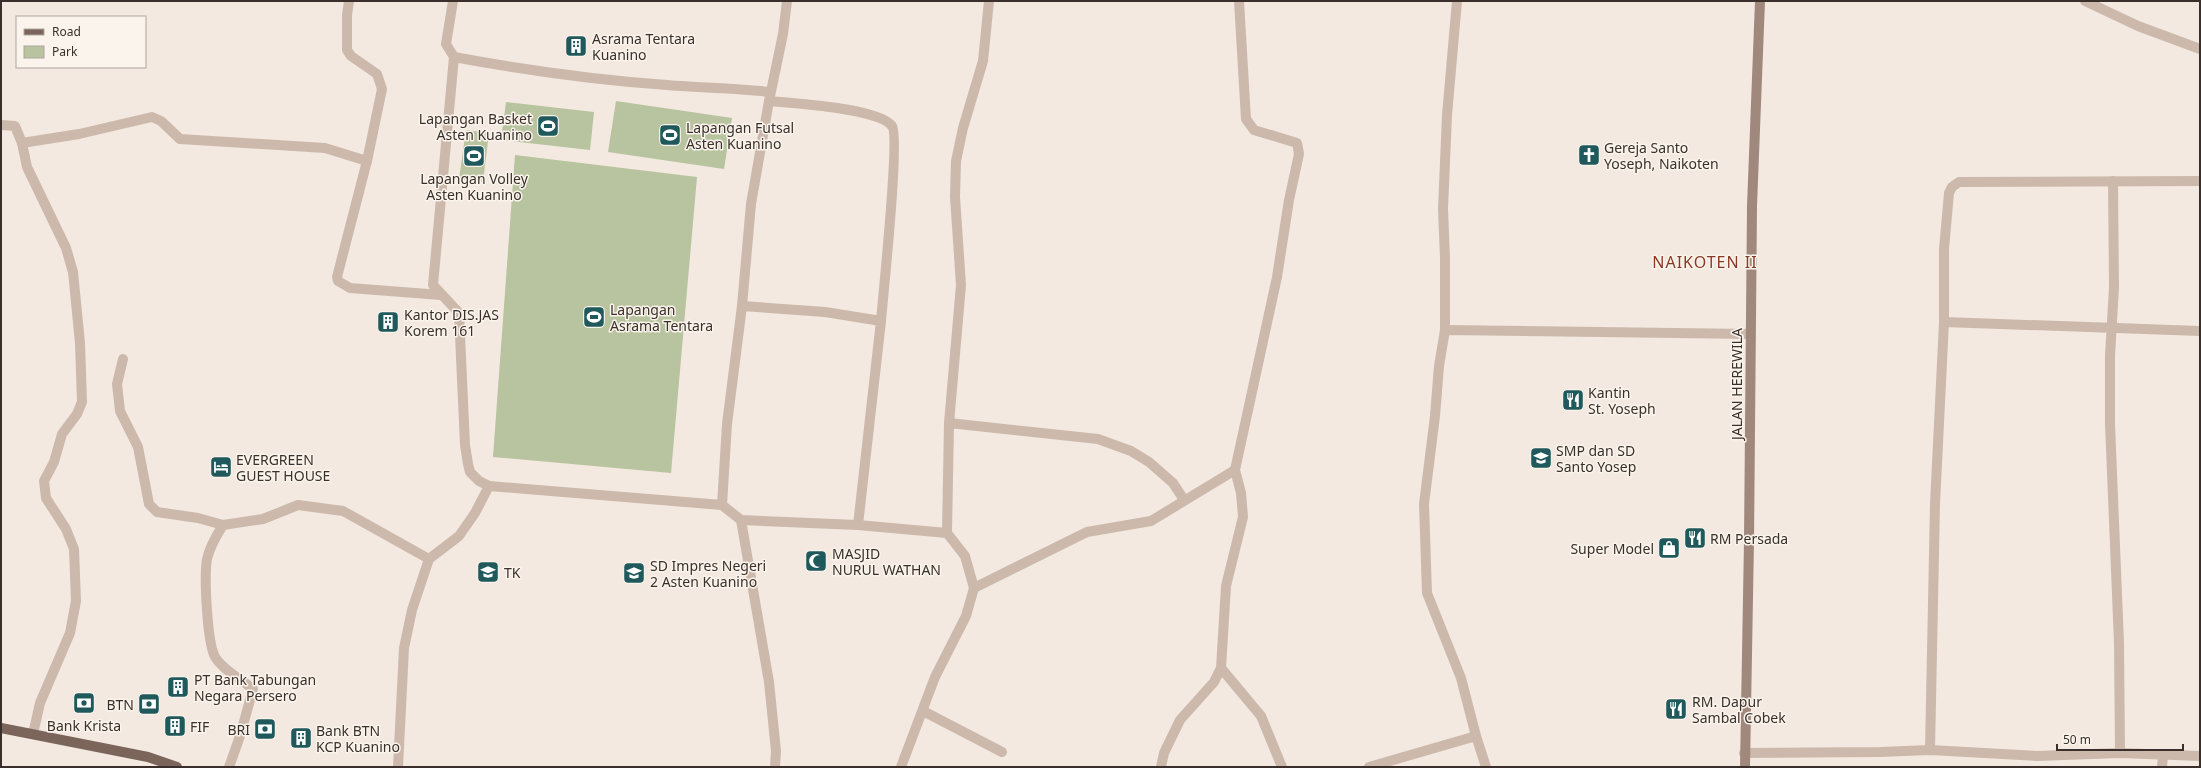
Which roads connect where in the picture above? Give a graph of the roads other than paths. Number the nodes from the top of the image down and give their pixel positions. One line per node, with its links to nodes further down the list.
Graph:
1 (349, 1): 14 (street)
2 (453, 1): 10 (street)
3 (787, 1): 11 (street)
4 (989, 1): 26 (street)
5 (1239, 1): 27 (street)
6 (1457, 1): 22 (street)
7 (1760, 1): 24 (main road, JALAN HEREWILA)
8 (2085, 1): 9 (street)
9 (2200, 49)
10 (454, 57): 11 (street); 17 (street)
11 (769, 96): 18 (street); 19 (street)
12 (1, 125): 13 (street)
13 (22, 143): 14 (street); 40 (street)
14 (367, 161): 17 (street)
15 (2113, 181): 16 (street); 20 (street); 21 (street)
16 (2200, 181)
17 (441, 295): 28 (street)
18 (742, 306): 19 (street); 30 (street)
19 (881, 322): 33 (street)
20 (1944, 322): 21 (street); 42 (street)
21 (2112, 328): 23 (street); 45 (street)
22 (1445, 330): 24 (street); 41 (street)
23 (2200, 331)
24 (1750, 334): 44 (main road, JALAN HEREWILA)
25 (123, 359): 32 (street)
26 (950, 423): 29 (street); 34 (street)
27 (1235, 470): 29 (street); 37 (street)
28 (489, 486): 30 (street); 35 (street)
29 (1184, 500): 36 (street)
30 (722, 505): 31 (street)
31 (741, 520): 33 (street); 51 (street)
32 (223, 525): 35 (street); 49 (street)
33 (858, 525): 34 (street)
34 (947, 533): 36 (street)
35 (429, 559): 50 (street)
36 (974, 588): 38 (street)
37 (1221, 668): 53 (street); 54 (street)
38 (923, 711): 43 (street); 52 (street)
39 (1, 728): 40 (main road)
40 (33, 734): 48 (main road)
41 (1476, 736): 55 (street); 56 (street)
42 (1930, 750): 44 (street); 45 (street)
43 (1002, 752)
44 (1744, 753): 57 (main road, JALAN HEREWILA)
45 (2120, 754): 46 (street)
46 (2163, 756): 47 (street); 58 (street)
47 (2200, 756)
48 (177, 767)
49 (229, 767)
50 (398, 767)
51 (774, 767)
52 (901, 767)
53 (1161, 767)
54 (1282, 767)
55 (1369, 767)
56 (1486, 767)
57 (1745, 767)
58 (2162, 767)

